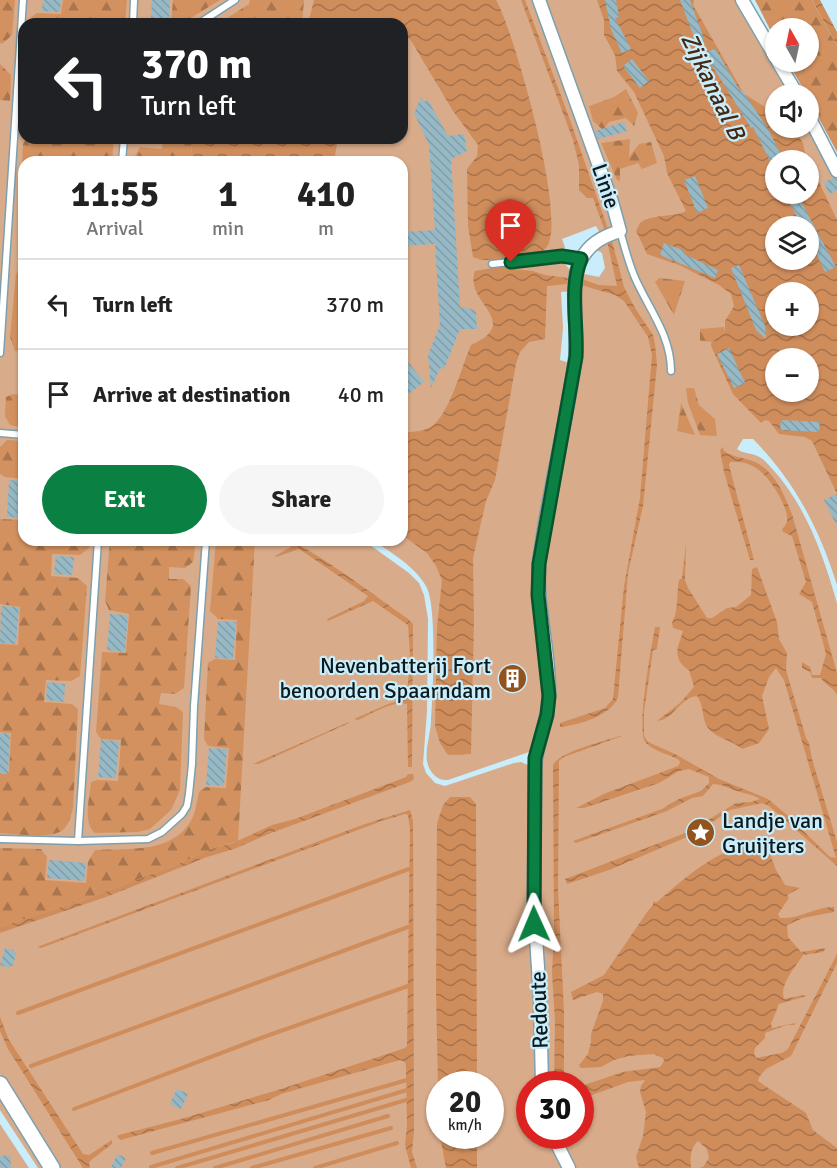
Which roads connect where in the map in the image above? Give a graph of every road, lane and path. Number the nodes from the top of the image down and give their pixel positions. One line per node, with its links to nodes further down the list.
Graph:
1 (23, 0): 6 (lane)
2 (134, 0): 7 (lane)
3 (235, 0): 8 (lane)
4 (539, 0): 13 (street, Linie)
5 (742, 0): 9 (street)
6 (22, 18)
7 (133, 18)
8 (207, 18)
9 (765, 39)
10 (18, 77): 16 (lane)
11 (819, 136): 12 (street)
12 (837, 171)
13 (620, 231): 14 (street); 17 (lane, Linie)
14 (581, 259): 15 (lane); 24 (street, Redoute)
15 (492, 264)
16 (0, 353)
17 (671, 371)
18 (0, 434): 19 (lane)
19 (18, 435)
20 (98, 546): 23 (lane)
21 (206, 546): 23 (lane)
22 (0, 839): 23 (lane)
23 (78, 841)
24 (542, 1071)
25 (0, 1084): 27 (street)
26 (559, 1149): 28 (street)
27 (52, 1168)
28 (568, 1168)

